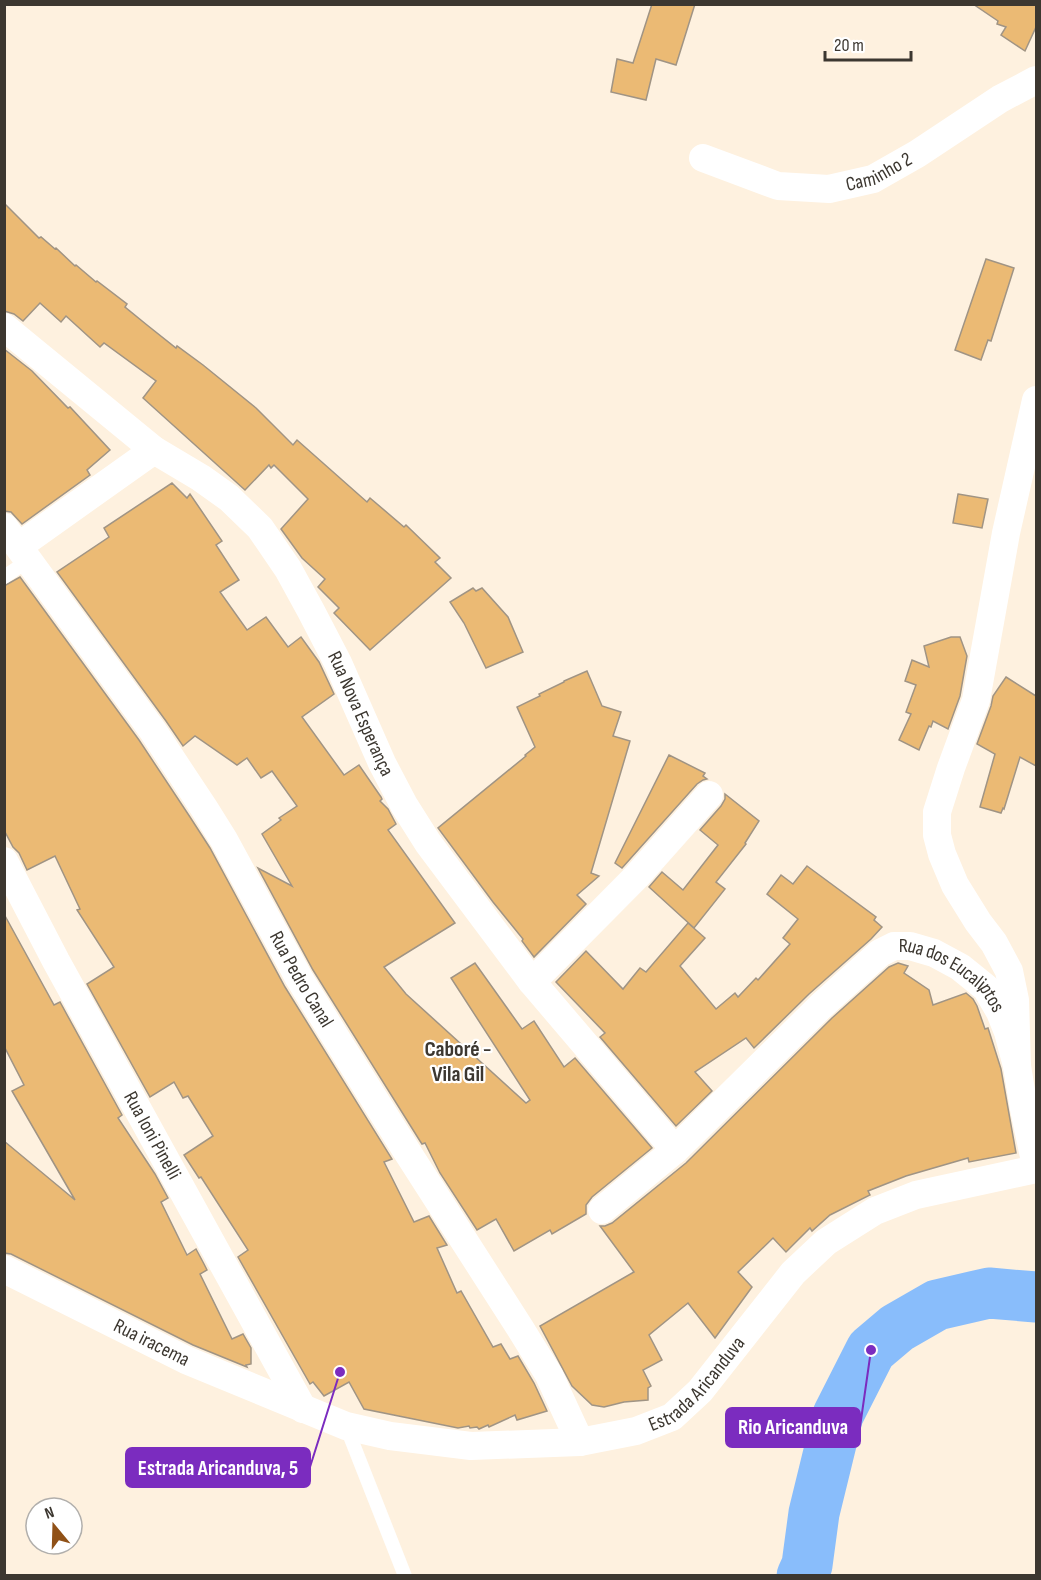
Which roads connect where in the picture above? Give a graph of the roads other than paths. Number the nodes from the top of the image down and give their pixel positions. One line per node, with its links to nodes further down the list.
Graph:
1 (1036, 80): 2 (street, Caminho 2)
2 (703, 158)
3 (4, 327): 5 (street, Rua Nova Esperança)
4 (1036, 400): 11 (street)
5 (154, 450): 6 (street); 10 (street, Rua Nova Esperança)
6 (18, 544): 7 (lane); 18 (street, Rua Pedro Canal)
7 (4, 577)
8 (709, 795): 10 (street)
9 (4, 861): 16 (street, Rua Ioni Pinelli)
10 (532, 982): 12 (street, Rua Nova Esperança)
11 (1017, 1066): 12 (street, Rua dos Eucaliptos); 13 (street, Rua dos Eucaliptos)
12 (675, 1150): 14 (street, Rua dos Eucaliptos)
13 (1036, 1167): 18 (street, Estrada Aricanduva)
14 (602, 1210)
15 (4, 1269): 16 (street, Rua iracema)
16 (303, 1409): 17 (street, Estrada Aricanduva)
17 (346, 1426): 18 (street, Estrada Aricanduva); 19 (lane)
18 (580, 1442)
19 (405, 1575)

